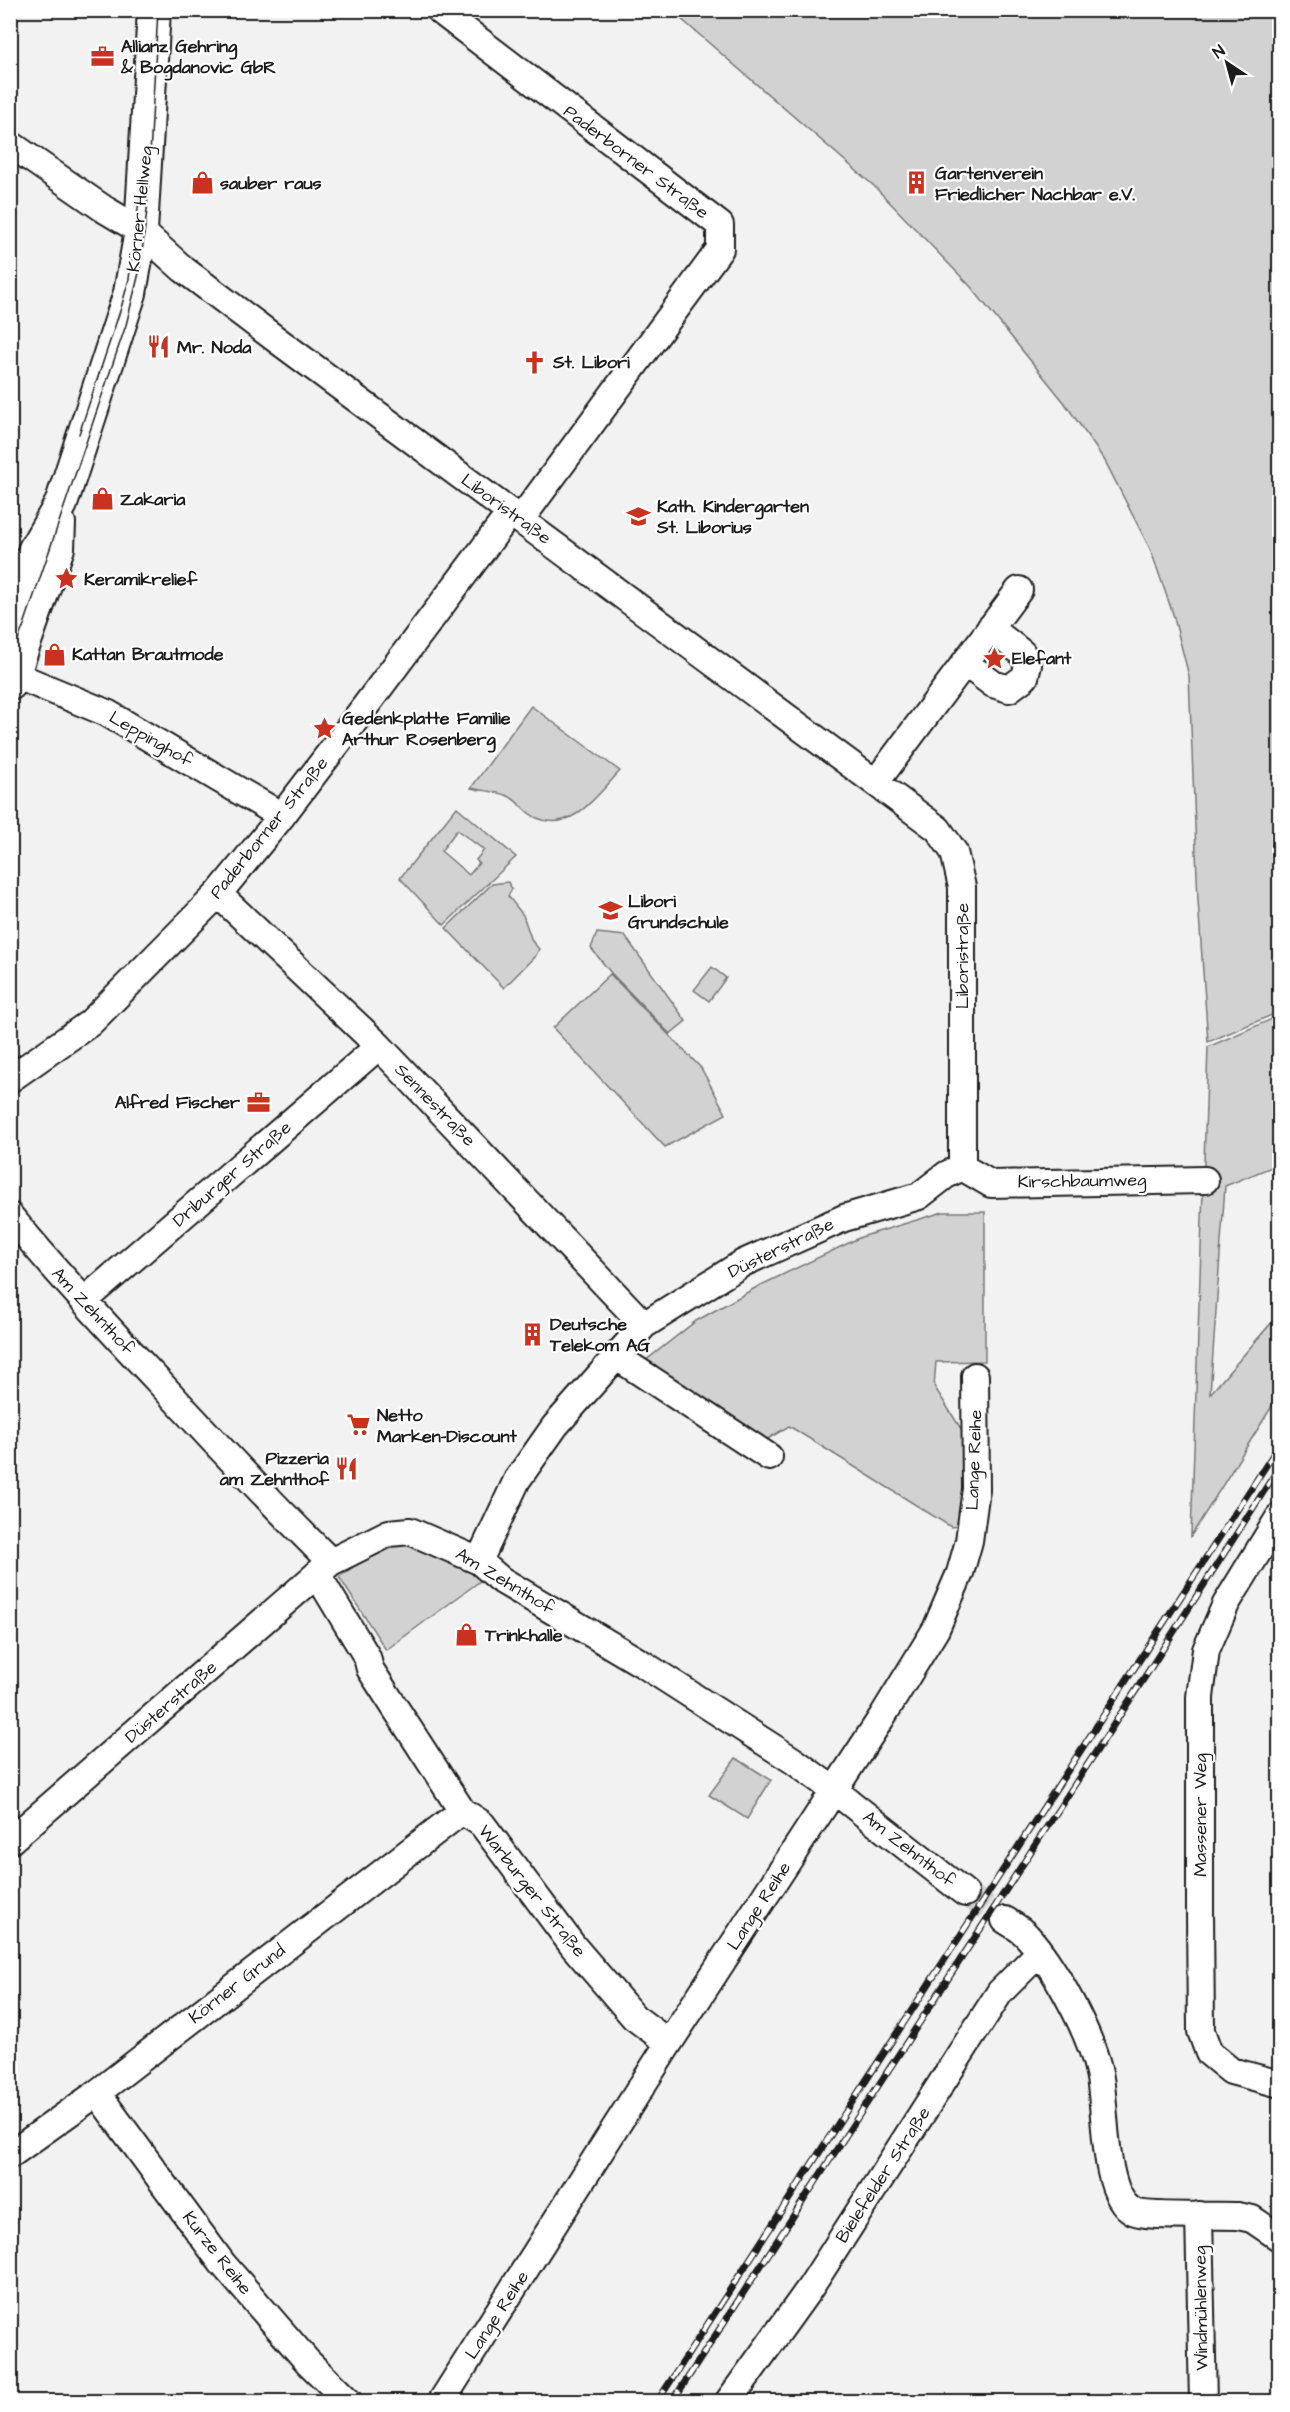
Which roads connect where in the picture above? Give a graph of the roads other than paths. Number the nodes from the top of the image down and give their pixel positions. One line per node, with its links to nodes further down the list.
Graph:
1 (154, 10): 4 (main road, Körner Hellweg)
2 (439, 10): 6 (street, Paderborner Straße)
3 (10, 144): 4 (street, Liboristraße)
4 (141, 231): 5 (main road, Körner Hellweg); 6 (street, Liboristraße)
5 (61, 504): 8 (main road, Körner Hellweg); 11 (main road, Körner Hellweg)
6 (516, 515): 12 (street, Liboristraße); 13 (street, Paderborner Straße)
7 (1019, 590): 9 (street)
8 (10, 611)
9 (990, 628): 10 (street); 10 (street)
10 (965, 663): 12 (street)
11 (13, 680): 13 (street, Leppinghof)
12 (876, 782): 17 (street, Liboristraße)
13 (282, 816): 14 (street, Paderborner Straße)
14 (218, 894): 15 (street, Sennestraße); 16 (street, Paderborner Straße)
15 (380, 1046): 20 (street, Driburger Straße); 21 (street, Sennestraße)
16 (10, 1079)
17 (962, 1167): 18 (street, Kirschbaumweg); 21 (street, Düsterstraße)
18 (1205, 1180)
19 (10, 1216): 20 (street, Am Zehnthof)
20 (84, 1302): 27 (street, Am Zehnthof)
21 (644, 1324): 22 (street, Düsterstraße)
22 (617, 1357): 24 (street); 26 (street, Düsterstraße)
23 (975, 1376): 28 (street, Lange Reihe)
24 (769, 1457)
25 (1280, 1516): 35 (street, Massener Weg)
26 (479, 1561): 27 (street, Am Zehnthof); 28 (street, Am Zehnthof)
27 (324, 1568): 29 (street, Warburger Straße); 30 (street, Düsterstraße)
28 (835, 1791): 31 (street, Am Zehnthof); 34 (street, Lange Reihe)
29 (462, 1811): 34 (street, Warburger Straße); 36 (street, Körner Grund)
30 (10, 1841)
31 (965, 1893)
32 (1005, 1920): 33 (street)
33 (1040, 1952): 38 (street); 42 (street, Bielefelder Straße)
34 (669, 2043): 41 (street, Lange Reihe)
35 (1280, 2084)
36 (96, 2093): 37 (street, Körner Grund); 40 (street, Kurze Reihe)
37 (10, 2155)
38 (1199, 2215): 39 (street); 43 (street, Windmühlenweg)
39 (1280, 2238)
40 (349, 2402)
41 (441, 2402)
42 (728, 2402)
43 (1203, 2402)

